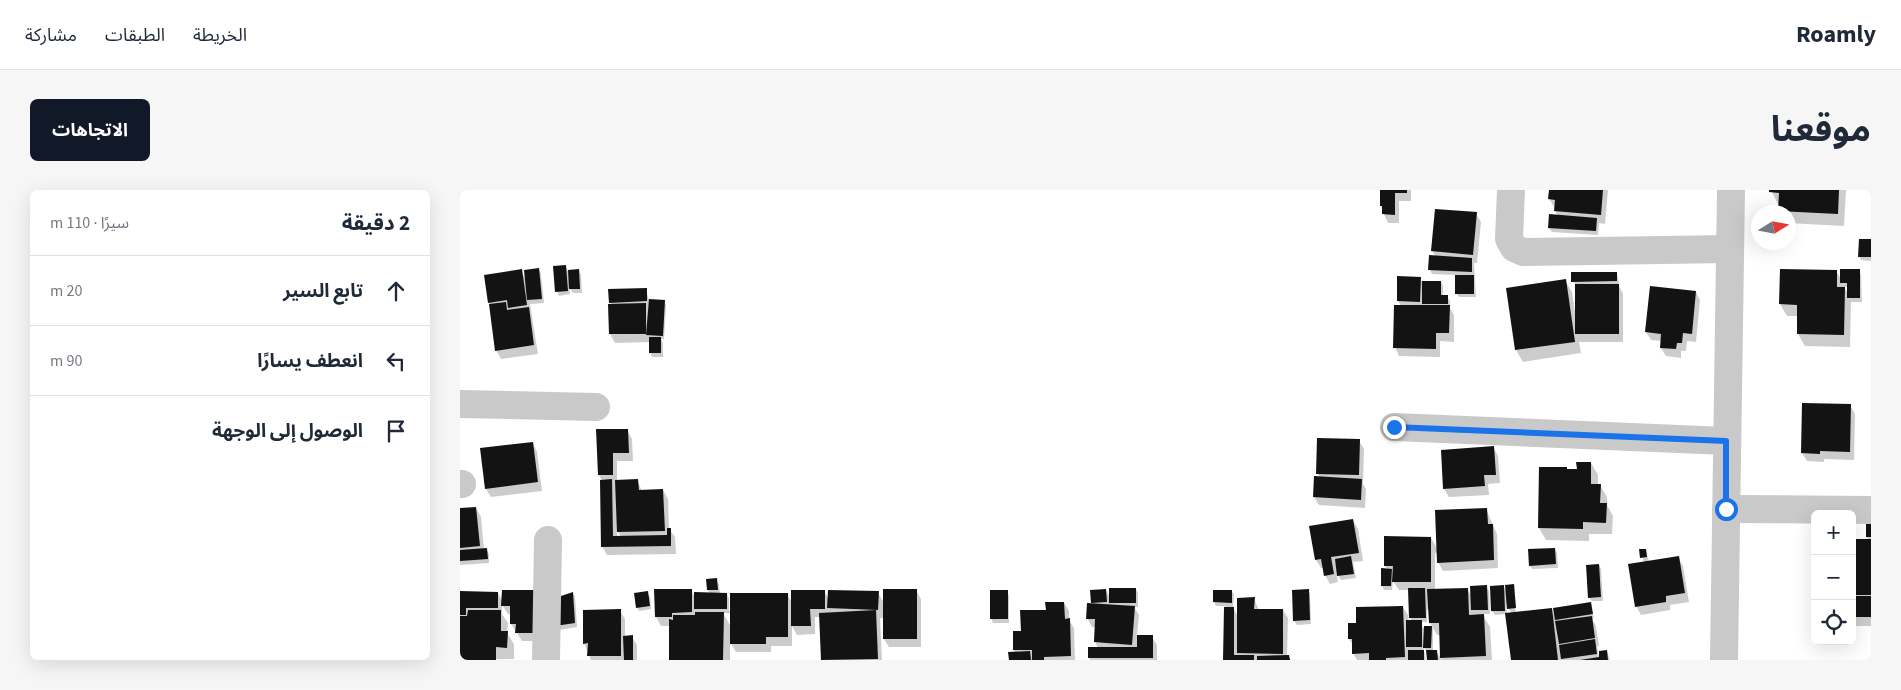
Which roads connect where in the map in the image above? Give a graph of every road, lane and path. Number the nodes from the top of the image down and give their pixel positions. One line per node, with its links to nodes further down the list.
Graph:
1 (1511, 190): 3 (street)
2 (1731, 190): 3 (street)
3 (1730, 249): 7 (street)
4 (460, 404): 5 (street)
5 (596, 407)
6 (1394, 427): 7 (street)
7 (1726, 441): 8 (street)
8 (1726, 509): 9 (street); 12 (street)
9 (1871, 510)
10 (548, 540): 11 (street)
11 (546, 660)
12 (1724, 660)

